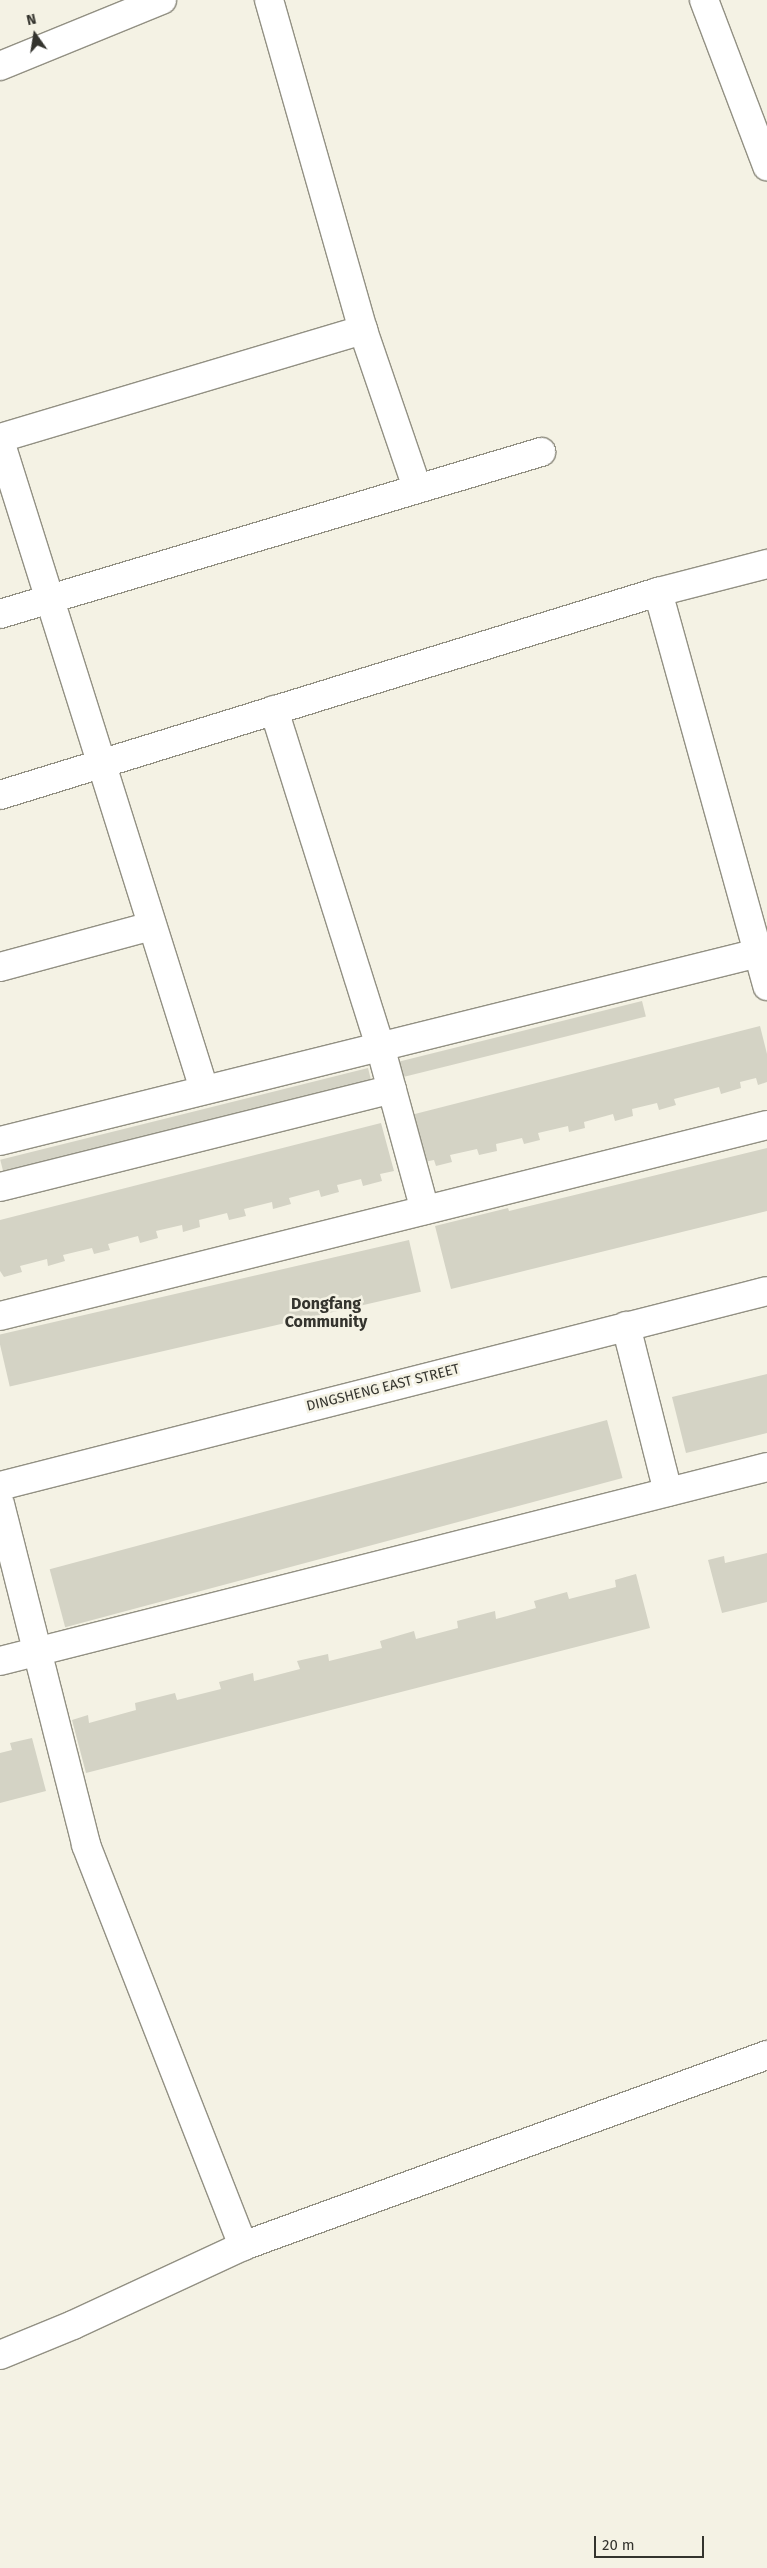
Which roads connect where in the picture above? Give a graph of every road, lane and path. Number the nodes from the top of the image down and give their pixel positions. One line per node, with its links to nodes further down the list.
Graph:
1 (162, 0): 4 (street)
2 (269, 0): 6 (street)
3 (704, 0): 5 (street)
4 (0, 66)
5 (767, 166)
6 (363, 330): 7 (street); 9 (street)
7 (0, 440): 12 (street)
8 (541, 452): 9 (street)
9 (417, 488): 12 (street)
10 (767, 564): 11 (street)
11 (658, 592): 14 (street); 18 (street)
12 (50, 599): 13 (street); 15 (street)
13 (0, 614)
14 (274, 710): 15 (street); 21 (street)
15 (102, 764): 16 (street); 17 (street)
16 (0, 795)
17 (152, 926): 19 (street); 22 (street)
18 (758, 953): 20 (street); 21 (street)
19 (0, 967)
20 (767, 986)
21 (380, 1046): 22 (street); 23 (street)
22 (204, 1089): 25 (street)
23 (392, 1089): 26 (street); 27 (street)
24 (767, 1125): 27 (street)
25 (0, 1141)
26 (0, 1187)
27 (425, 1210): 29 (street)
28 (767, 1290): 30 (street, DINGSHENG EAST STREET)
29 (0, 1316)
30 (626, 1326): 32 (street, DINGSHENG EAST STREET); 33 (street)
31 (767, 1467): 33 (street)
32 (0, 1486)
33 (668, 1492): 35 (street)
34 (0, 1504): 35 (street)
35 (38, 1652): 36 (street); 38 (street)
36 (0, 1661)
37 (767, 2055): 38 (street)
38 (243, 2246): 39 (street)
39 (0, 2355)

